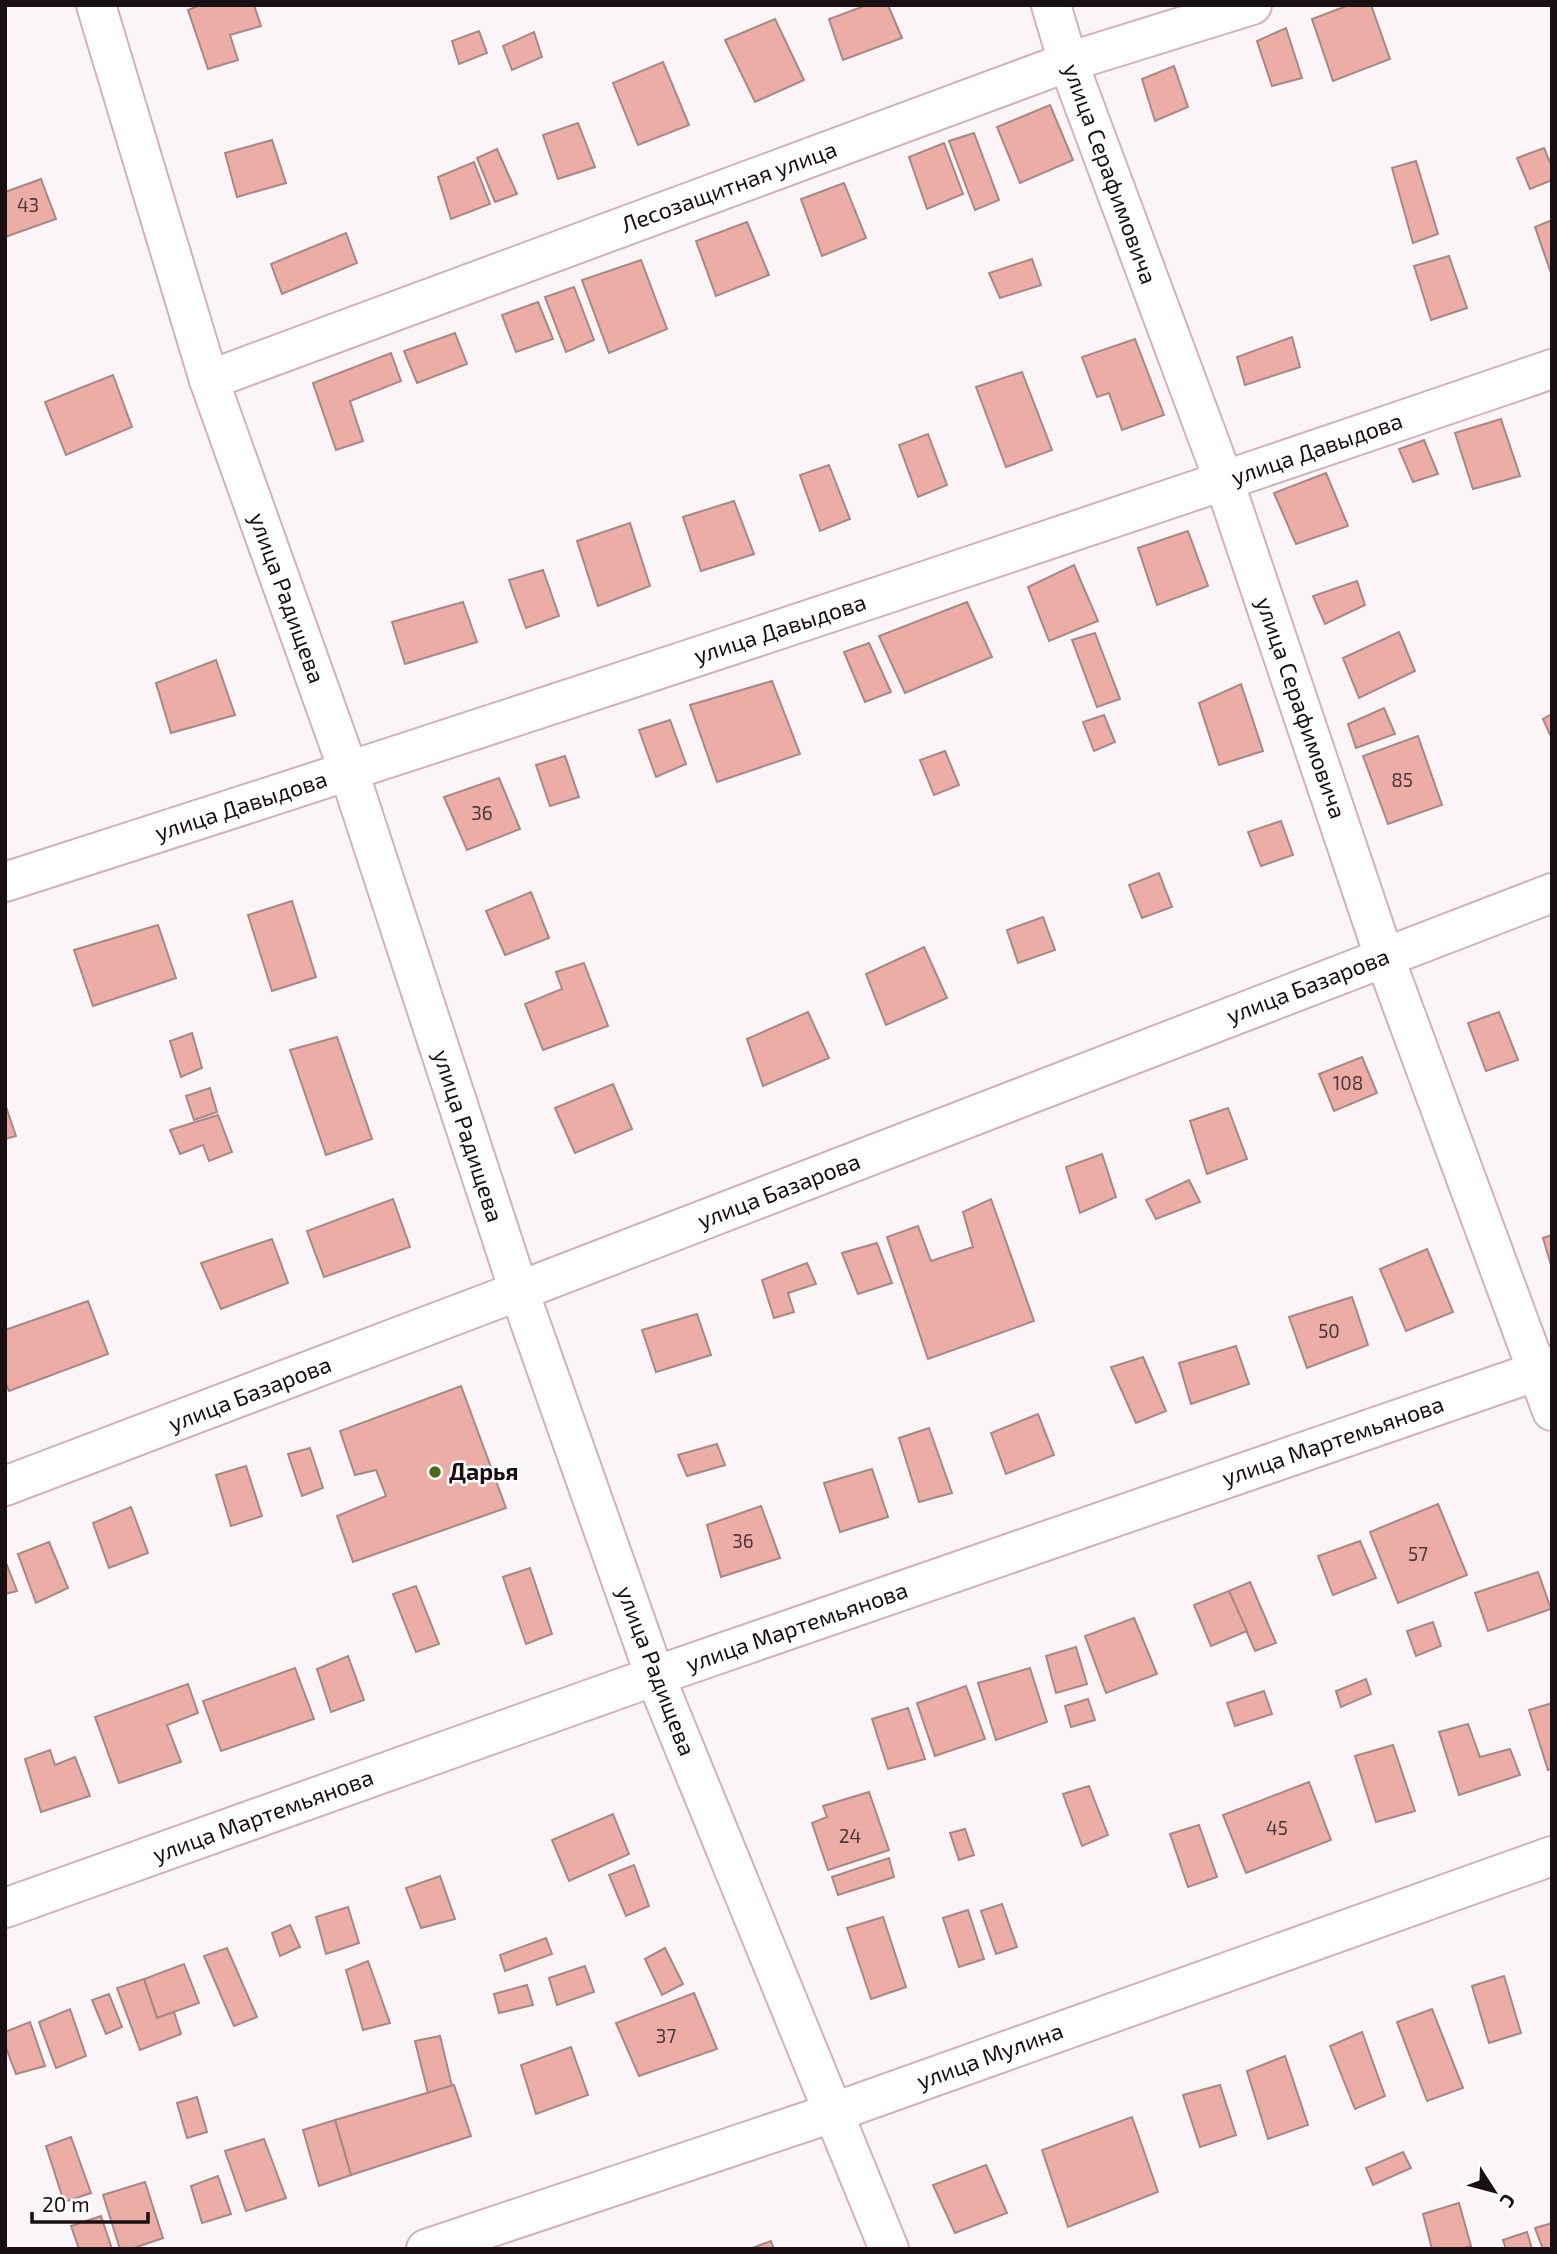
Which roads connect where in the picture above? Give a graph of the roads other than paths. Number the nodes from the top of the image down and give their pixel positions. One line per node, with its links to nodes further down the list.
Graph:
1 (96, 5): 6 (street, улица Радищева)
2 (1051, 5): 4 (street, улица Серафимовича)
3 (1252, 5): 4 (street, Лесозащитная улица)
4 (1068, 62): 6 (street, Лесозащитная улица); 7 (street, улица Серафимовича)
5 (1552, 369): 7 (street, улица Давыдова)
6 (209, 380): 8 (street, улица Радищева)
7 (1224, 481): 8 (street, улица Давыдова); 11 (street, улица Серафимовича)
8 (349, 772): 9 (street, улица Давыдова); 12 (street, улица Радищева)
9 (5, 882)
10 (1552, 893): 11 (street, улица Базарова)
11 (1384, 956): 12 (street, улица Базарова); 13 (street, улица Серафимовича)
12 (519, 1292): 15 (street, улица Базарова); 16 (street, улица Радищева)
13 (1545, 1368): 14 (street, улица Серафимовича); 16 (street, улица Мартемьянова)
14 (1552, 1411)
15 (5, 1486)
16 (656, 1676): 18 (street, улица Мартемьянова); 19 (street, улица Радищева)
17 (1552, 1856): 19 (street, улица Мулина)
18 (5, 1908)
19 (832, 2113): 20 (street, улица Мулина); 21 (street, улица Радищева)
20 (426, 2249)
21 (889, 2249)

